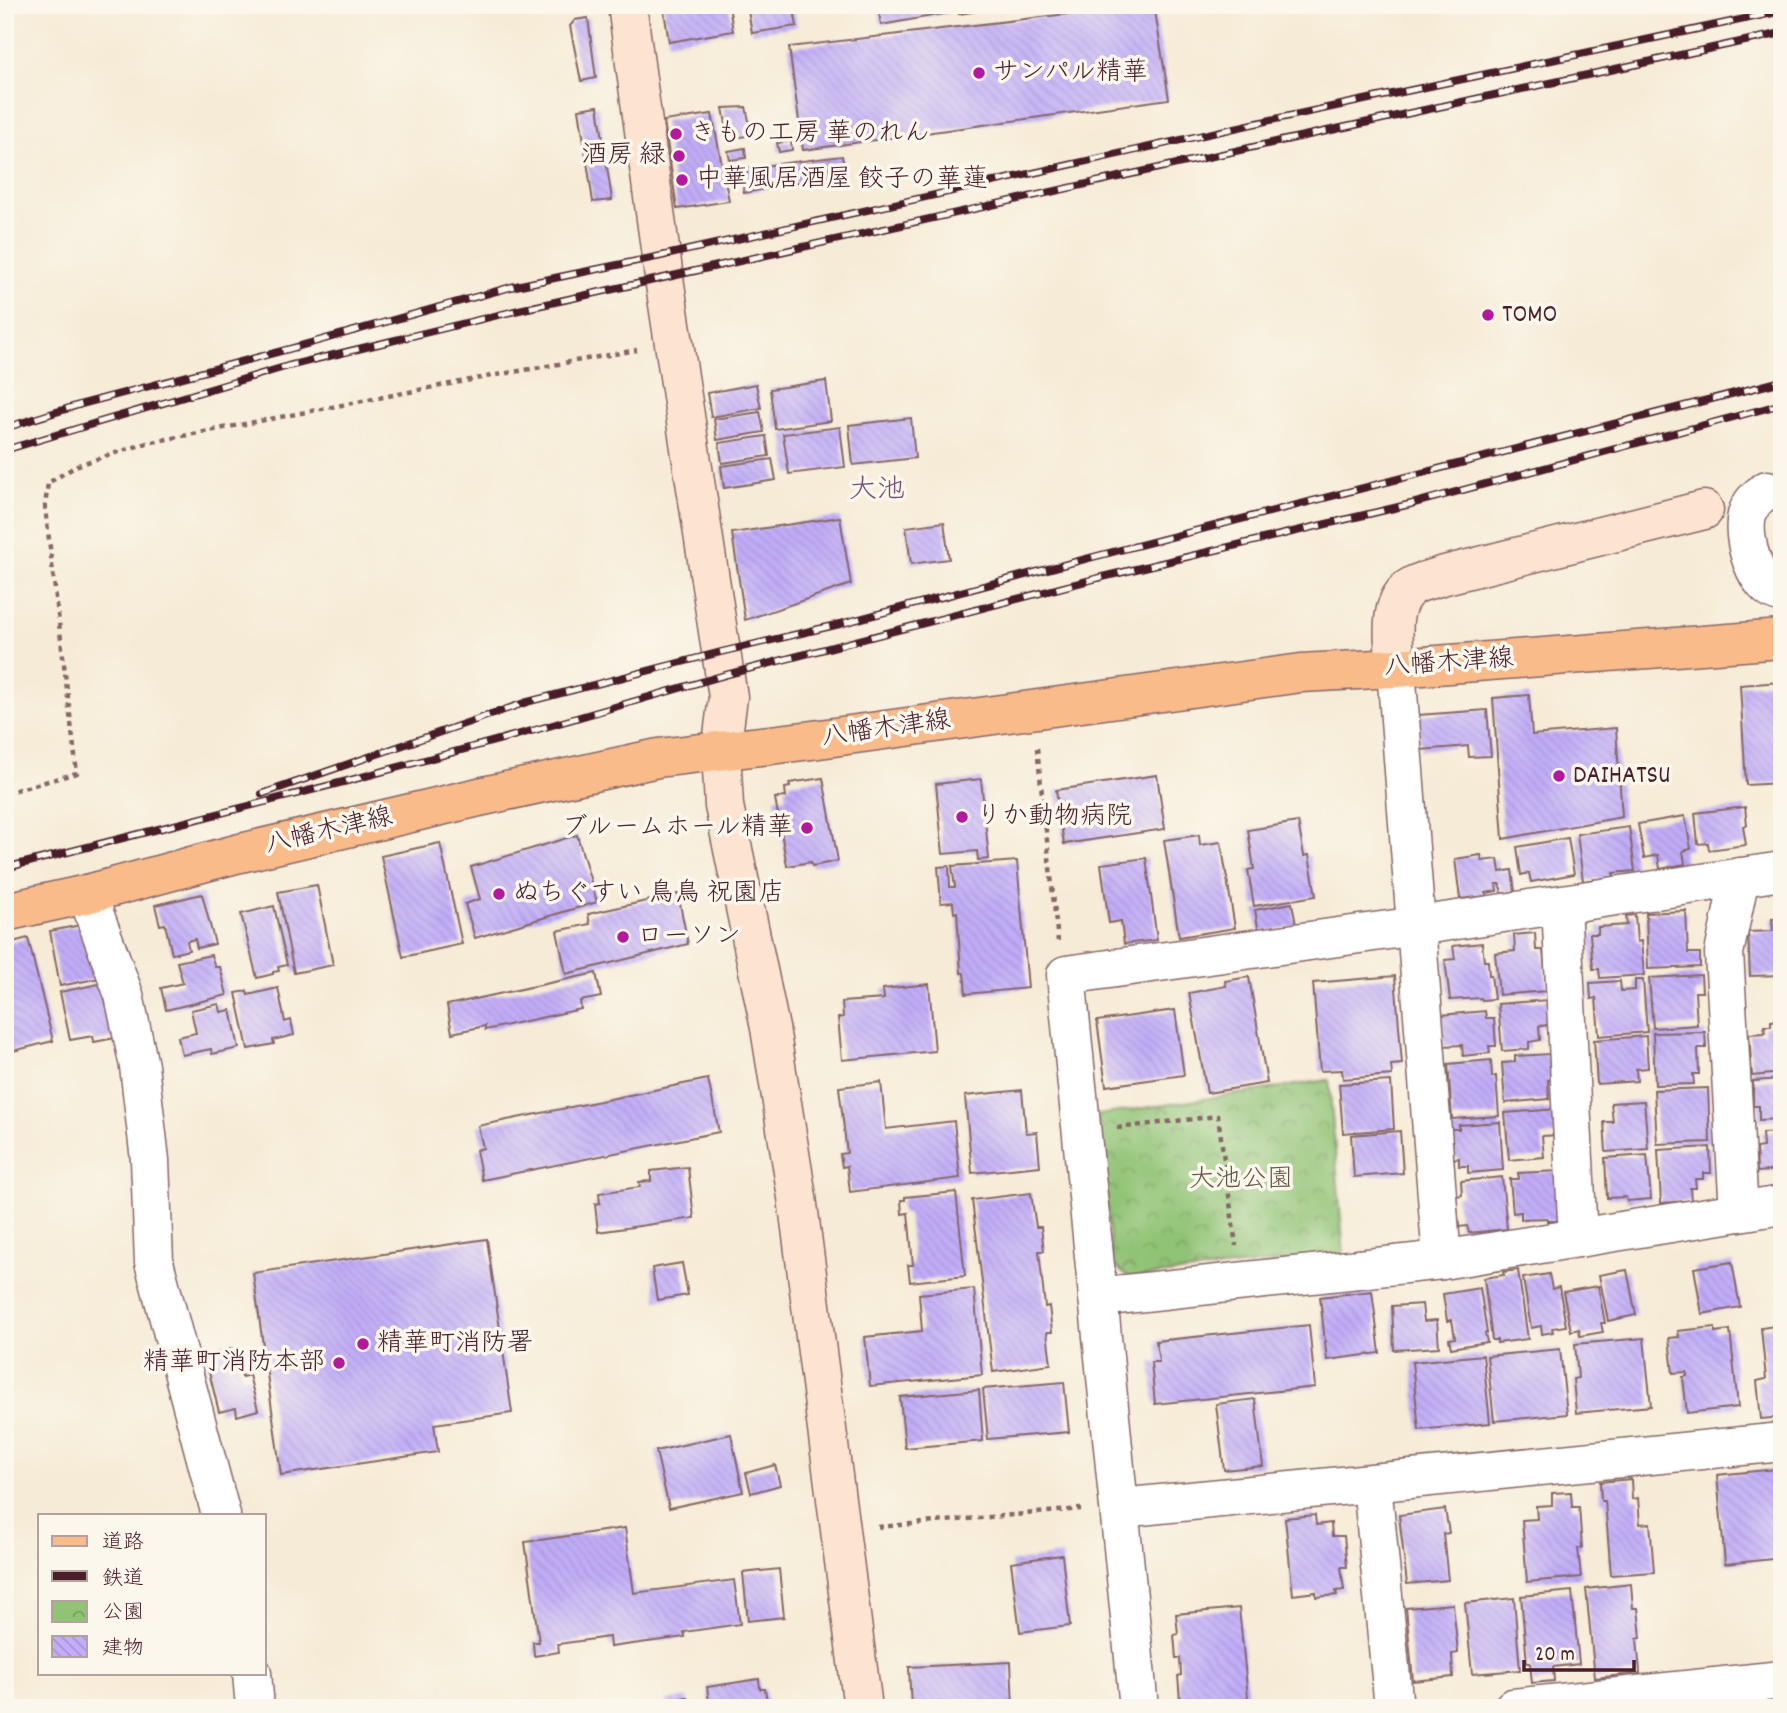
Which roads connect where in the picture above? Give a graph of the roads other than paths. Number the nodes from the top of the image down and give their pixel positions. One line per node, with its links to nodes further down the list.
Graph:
1 (627, 5): 8 (street)
2 (1774, 489): 3 (street); 4 (street)
3 (1704, 510): 4 (street); 7 (street)
4 (1745, 534): 5 (street)
5 (1782, 593)
6 (1782, 639): 7 (main road, 八幡木津線)
7 (1396, 668): 8 (main road, 八幡木津線); 14 (street)
8 (721, 751): 11 (main road, 八幡木津線); 27 (street)
9 (1782, 871): 10 (street)
10 (1740, 877): 12 (street); 16 (street)
11 (87, 894): 13 (main road, 八幡木津線); 23 (street)
12 (1561, 905): 14 (street); 17 (street)
13 (5, 912)
14 (1417, 926): 18 (street); 19 (street)
15 (1782, 1205): 16 (street)
16 (1739, 1212): 17 (street)
17 (1578, 1238): 18 (street)
18 (1442, 1259): 19 (street)
19 (1098, 1297): 22 (street)
20 (1782, 1442): 21 (street)
21 (1371, 1484): 22 (street); 29 (street)
22 (1120, 1508): 28 (street)
23 (221, 1514)
24 (252, 1674): 26 (street)
25 (1782, 1680): 30 (street)
26 (255, 1708)
27 (863, 1708)
28 (1139, 1708)
29 (1394, 1708)
30 (1513, 1708)

